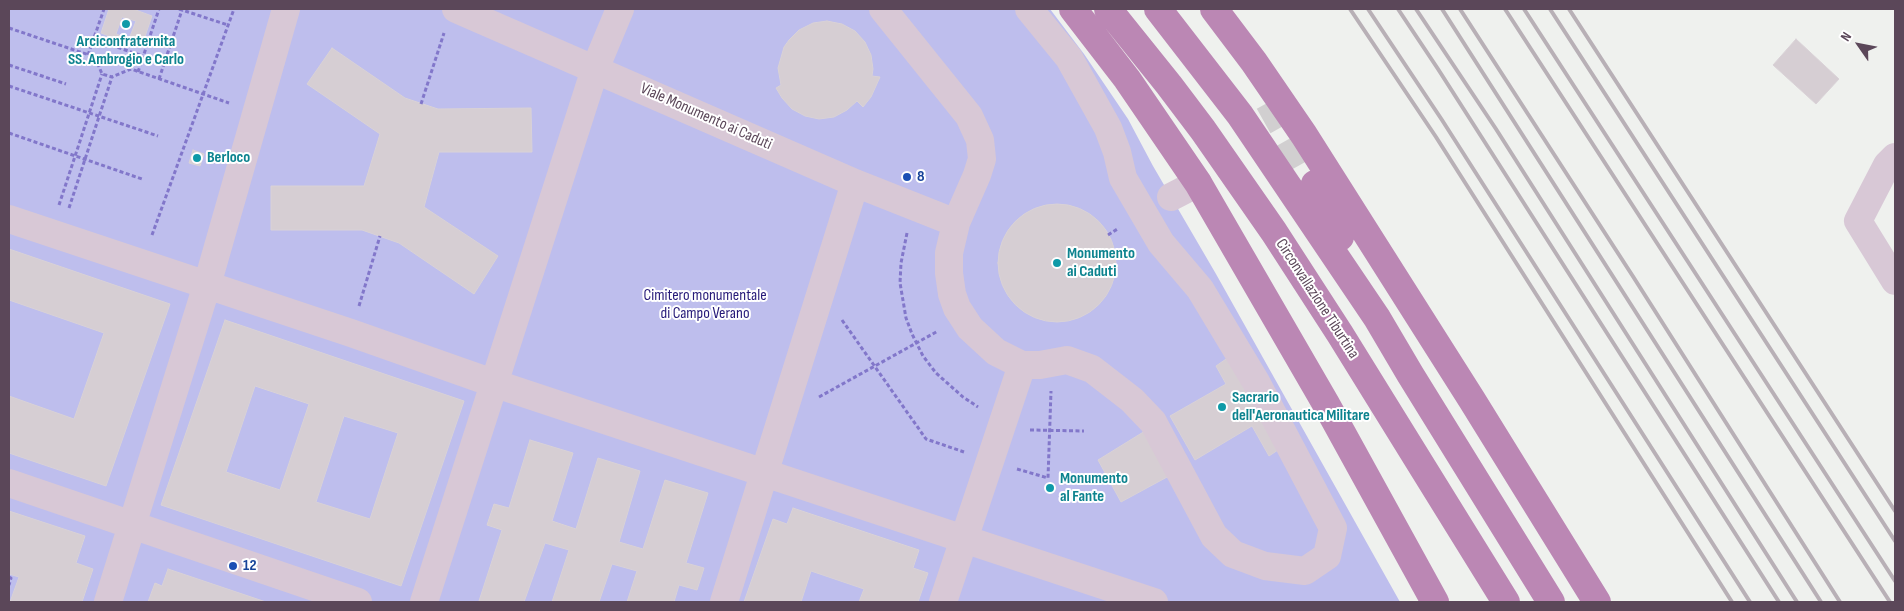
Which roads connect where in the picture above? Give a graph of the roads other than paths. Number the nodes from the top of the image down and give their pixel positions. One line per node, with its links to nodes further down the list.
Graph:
1 (286, 9): 19 (lane)
2 (620, 9): 10 (lane)
3 (883, 9): 17 (lane)
4 (1029, 9): 21 (lane)
5 (1073, 9): 13 (highway)
6 (1108, 9): 34 (highway, Circonvallazione Tiburtina)
7 (1158, 9): 20 (highway)
8 (1214, 9): 36 (highway)
9 (451, 17): 10 (lane, Viale Monumento ai Caduti)
10 (595, 69): 12 (lane, Viale Monumento ai Caduti); 22 (lane)
11 (1895, 157): 18 (lane)
12 (856, 183): 17 (lane, Viale Monumento ai Caduti); 23 (lane)
13 (1198, 183): 15 (lane); 33 (highway)
14 (1314, 184): 20 (highway)
15 (1171, 197)
16 (9, 219): 19 (lane)
17 (956, 223): 21 (lane)
18 (1895, 281)
19 (206, 285): 22 (lane); 25 (lane)
20 (1377, 318): 35 (highway)
21 (1022, 365): 26 (lane)
22 (493, 383): 23 (lane); 29 (lane)
23 (765, 473): 26 (lane); 30 (lane)
24 (9, 483): 25 (lane)
25 (133, 525): 27 (lane); 28 (lane)
26 (964, 538): 31 (lane); 32 (lane)
27 (108, 602)
28 (358, 602)
29 (424, 602)
30 (724, 602)
31 (943, 602)
32 (1154, 602)
33 (1435, 602)
34 (1506, 602)
35 (1552, 602)
36 (1598, 602)

